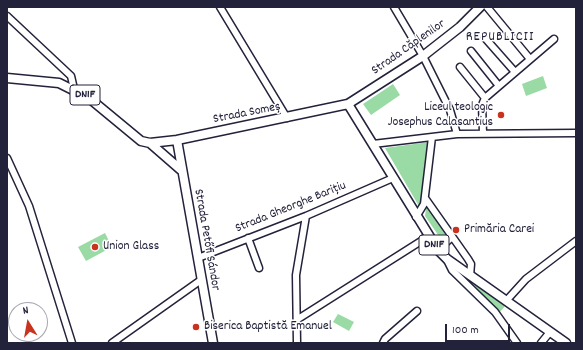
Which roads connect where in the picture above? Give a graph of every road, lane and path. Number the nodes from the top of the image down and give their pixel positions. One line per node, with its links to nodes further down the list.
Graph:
1 (220, 7): 18 (street)
2 (394, 7): 9 (street)
3 (480, 7): 9 (main road, Strada Căplenilor)
4 (487, 7): 10 (street)
5 (7, 16): 15 (street)
6 (485, 38): 12 (street)
7 (554, 39): 10 (street)
8 (471, 51): 14 (street)
9 (423, 56): 17 (main road, Strada Căplenilor); 21 (street)
10 (530, 59): 12 (street)
11 (460, 67): 16 (street)
12 (515, 72): 14 (street)
13 (7, 78): 15 (main road, DN1F)
14 (500, 86): 16 (street)
15 (74, 89): 24 (main road, DN1F)
16 (486, 98): 19 (street)
17 (348, 104): 18 (main road, Strada Someș); 25 (main road, DN1F)
18 (287, 118): 23 (main road, Strada Someș)
19 (483, 133): 20 (street); 21 (street)
20 (576, 133)
21 (457, 134): 22 (street)
22 (432, 137): 25 (street); 29 (street)
23 (177, 140): 24 (main road, Strada Someș); 27 (main road, Strada Petőfi Sándor)
24 (150, 143): 27 (main road)
25 (373, 144): 28 (main road, DN1F)
26 (7, 158): 46 (street)
27 (181, 170): 37 (main road, Strada Petőfi Sándor)
28 (393, 178): 30 (street, Strada Gheorghe Barițiu); 31 (main road, DN1F)
29 (425, 198): 31 (street); 33 (street)
30 (306, 216): 34 (street, Strada Gheorghe Barițiu); 44 (street)
31 (416, 217): 32 (main road, DN1F)
32 (429, 236): 36 (main road, DN1F); 44 (street)
33 (452, 237): 36 (street); 40 (street)
34 (248, 238): 37 (street, Strada Gheorghe Barițiu); 39 (street)
35 (576, 241): 42 (street)
36 (438, 250): 38 (main road, DN1F)
37 (198, 258): 41 (main road, Strada Petőfi Sándor)
38 (446, 259): 40 (main road, DN1F); 51 (street)
39 (259, 268)
40 (470, 276): 42 (main road, DN1F)
41 (201, 280): 47 (street); 48 (main road, Strada Petőfi Sándor)
42 (506, 301): 45 (main road, DN1F)
43 (417, 311): 50 (street)
44 (298, 319): 49 (street)
45 (550, 332): 52 (street); 53 (main road, DN1F)
46 (72, 343)
47 (112, 343)
48 (213, 343)
49 (297, 343)
50 (383, 343)
51 (517, 343)
52 (541, 343)
53 (566, 343)

